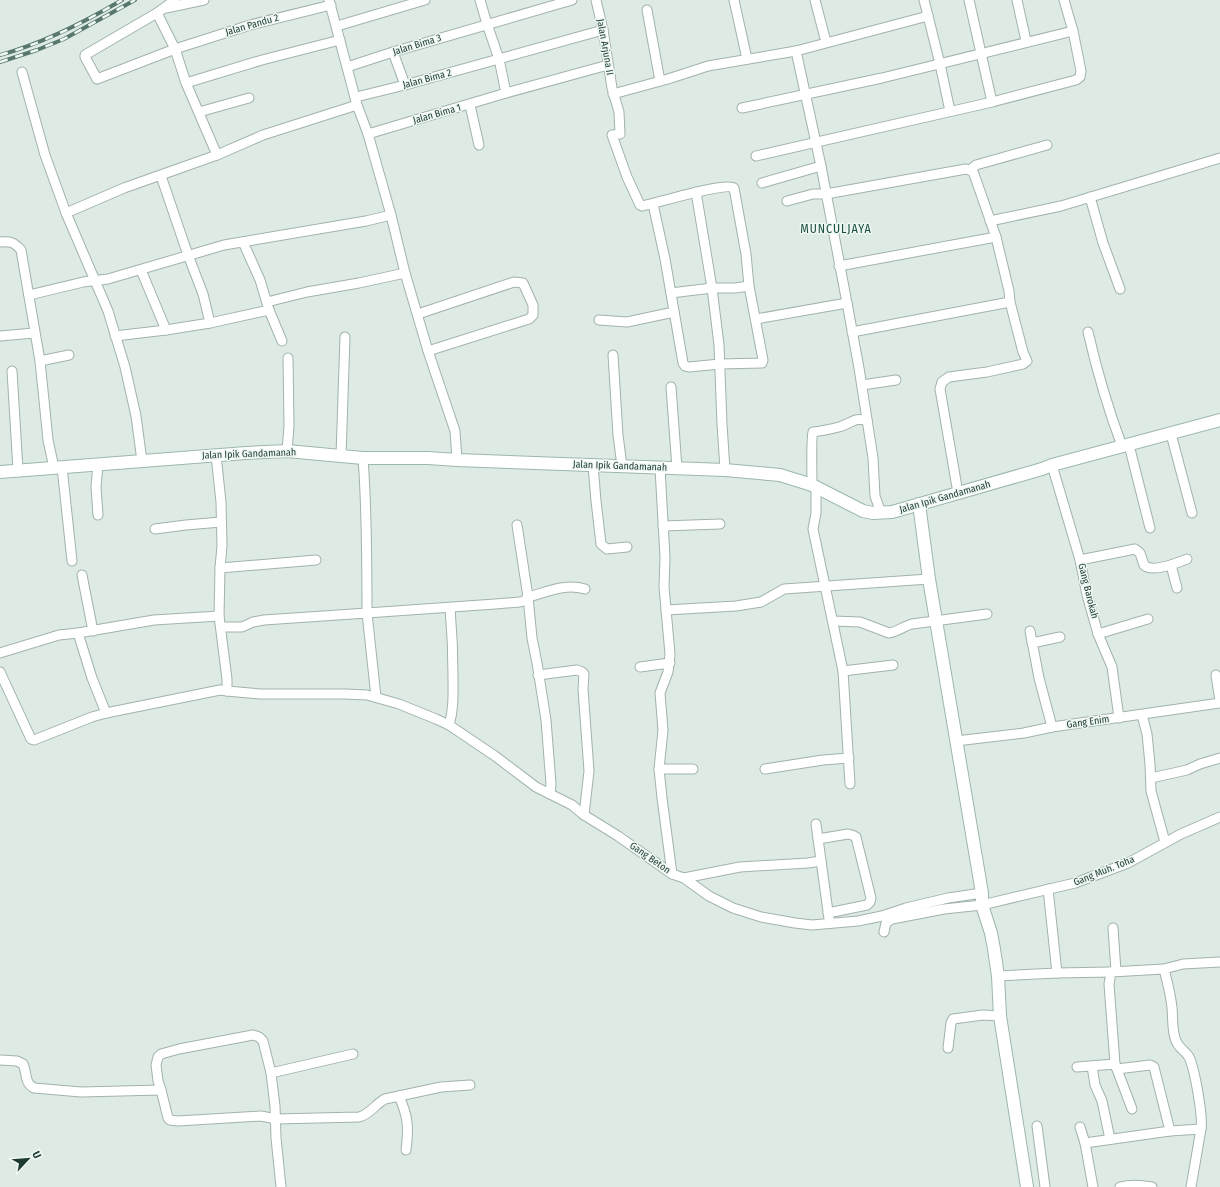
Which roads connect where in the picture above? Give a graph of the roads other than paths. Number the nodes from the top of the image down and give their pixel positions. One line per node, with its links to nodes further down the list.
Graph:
1 (175, 0): 15 (street)
2 (204, 0): 15 (street)
3 (425, 0): 18 (street)
4 (480, 0): 17 (street)
5 (572, 0): 17 (street, Jalan Bima 3)
6 (596, 0): 19 (street, Jalan Arjuna II)
7 (734, 0): 29 (street)
8 (815, 0): 23 (street)
9 (924, 0): 16 (street)
10 (969, 0): 27 (street)
11 (1017, 0): 22 (street)
12 (1064, 0): 20 (street)
13 (330, 2): 18 (street); 24 (street, Jalan Pandu 2)
14 (647, 10): 34 (street)
15 (160, 11): 24 (street); 24 (street, Jalan Pandu 2)
16 (928, 16): 23 (street); 30 (street)
17 (487, 24): 26 (street, Jalan Bima 3); 28 (street)
18 (337, 26): 21 (street)
19 (603, 30): 28 (street, Jalan Bima 2); 31 (street, Jalan Arjuna II)
20 (1073, 31): 22 (street); 42 (street)
21 (340, 40): 32 (street); 35 (street)
22 (1026, 41): 27 (street)
23 (826, 42): 25 (street)
24 (174, 49): 35 (street)
25 (796, 51): 29 (street); 39 (street)
26 (393, 52): 32 (street, Jalan Bima 3); 36 (street)
27 (981, 53): 30 (street); 42 (street)
28 (499, 59): 36 (street, Jalan Bima 2); 37 (street)
29 (747, 59): 34 (street)
30 (940, 64): 39 (street); 45 (street)
31 (608, 65): 37 (street, Jalan Bima 1); 38 (street, Jalan Arjuna II)
32 (347, 68): 41 (street)
33 (22, 72): 63 (street)
34 (660, 82): 38 (street)
35 (186, 83): 46 (street)
36 (405, 85): 41 (street, Jalan Bima 2)
37 (506, 93): 43 (street, Jalan Bima 1)
38 (613, 94): 62 (street, Jalan Arjuna II)
39 (804, 95): 44 (street); 48 (street)
40 (249, 98): 46 (street)
41 (356, 101): 47 (street); 51 (street, Jalan Bima 2)
42 (992, 102): 45 (street)
43 (470, 104): 47 (street, Jalan Bima 1); 49 (street)
44 (742, 108)
45 (950, 111): 48 (street)
46 (199, 112): 51 (street)
47 (368, 134): 64 (street)
48 (816, 143): 52 (street); 54 (street)
49 (479, 145)
50 (1048, 145): 55 (street)
51 (217, 155): 56 (street, Jalan Bima 2)
52 (756, 156)
53 (1220, 158): 60 (street)
54 (821, 166): 57 (street); 59 (street)
55 (970, 170): 59 (street); 65 (street)
56 (161, 176): 63 (street, Jalan Bima 2); 69 (street)
57 (762, 183)
58 (696, 192): 62 (street); 74 (street); 75 (street)
59 (826, 194): 61 (street); 70 (street)
60 (1090, 197): 65 (street); 76 (street)
61 (787, 201)
62 (653, 204): 77 (street)
63 (66, 213): 73 (street)
64 (391, 215): 68 (street); 72 (street)
65 (990, 221): 66 (street)
66 (996, 237): 70 (street); 79 (street)
67 (0, 242): 78 (street)
68 (243, 242): 69 (street); 81 (street)
69 (188, 255): 71 (street); 86 (street)
70 (839, 266): 80 (street)
71 (141, 270): 73 (street); 87 (street)
72 (405, 273): 81 (street); 83 (street)
73 (94, 280): 78 (street); 92 (street)
74 (749, 286): 75 (street); 84 (street)
75 (712, 288): 77 (street); 100 (street)
76 (1120, 289)
77 (671, 293): 82 (street)
78 (29, 295): 90 (street)
79 (1010, 302): 88 (street); 126 (street)
80 (847, 303): 84 (street); 88 (street)
81 (268, 306): 86 (street); 94 (street)
82 (674, 312): 85 (street); 100 (street)
83 (418, 314): 95 (street); 95 (street)
84 (756, 319): 100 (street)
85 (599, 320)
86 (210, 323): 87 (street)
87 (166, 330): 92 (street)
88 (852, 332): 103 (street)
89 (1088, 332): 108 (street)
90 (34, 333): 91 (street); 99 (street)
91 (0, 336)
92 (115, 336): 114 (street)
93 (345, 337): 111 (street)
94 (282, 341)
95 (428, 351): 113 (street)
96 (69, 355): 99 (street)
97 (613, 355): 118 (street)
98 (288, 358): 109 (street)
99 (40, 361): 119 (street)
100 (720, 364): 123 (street)
101 (12, 371): 122 (street)
102 (896, 380): 103 (street)
103 (862, 385): 106 (street)
104 (671, 387): 121 (street)
105 (1220, 420): 107 (street, Jalan Ipik Gandamanah)
106 (867, 421): 125 (street); 128 (street)
107 (1171, 434): 108 (street, Jalan Ipik Gandamanah); 129 (street)
108 (1126, 445): 117 (street, Jalan Ipik Gandamanah); 135 (street)
109 (287, 451): 110 (street, Jalan Ipik Gandamanah); 111 (street, Jalan Ipik Gandamanah)
110 (216, 455): 114 (street, Jalan Ipik Gandamanah); 131 (street)
111 (341, 456): 112 (street, Jalan Ipik Gandamanah)
112 (363, 458): 113 (street, Jalan Ipik Gandamanah); 152 (street)
113 (457, 460): 116 (street, Jalan Ipik Gandamanah)
114 (142, 461): 115 (street, Jalan Ipik Gandamanah)
115 (98, 464): 119 (street, Jalan Ipik Gandamanah); 130 (street)
116 (593, 465): 118 (street, Jalan Ipik Gandamanah); 137 (street)
117 (1052, 465): 126 (street, Jalan Ipik Gandamanah); 140 (street, Gang Barokah)
118 (622, 466): 120 (street, Jalan Ipik Gandamanah)
119 (58, 467): 122 (street, Jalan Ipik Gandamanah); 141 (street)
120 (660, 468): 121 (street, Jalan Ipik Gandamanah); 134 (street)
121 (677, 468): 123 (street, Jalan Ipik Gandamanah)
122 (18, 470): 124 (street, Jalan Ipik Gandamanah)
123 (725, 470): 125 (street, Jalan Ipik Gandamanah)
124 (0, 472)
125 (814, 486): 128 (street, Jalan Ipik Gandamanah); 146 (street)
126 (958, 493): 127 (street, Jalan Ipik Gandamanah)
127 (919, 504): 128 (street, Jalan Ipik Gandamanah); 145 (street)
128 (881, 513)
129 (1192, 513)
130 (98, 515)
131 (222, 522): 136 (street); 143 (street)
132 (720, 524): 134 (street)
133 (517, 525): 149 (street)
134 (663, 526): 151 (street)
135 (1150, 528)
136 (155, 529)
137 (627, 547)
138 (1187, 559): 142 (street)
139 (316, 560): 143 (street)
140 (1080, 560): 142 (street); 162 (street, Gang Barokah)
141 (72, 561)
142 (1171, 565): 147 (street)
143 (220, 568): 154 (street)
144 (82, 574): 159 (street)
145 (929, 579): 146 (street); 156 (street)
146 (825, 586): 151 (street); 157 (street)
147 (1177, 588)
148 (585, 589): 149 (street)
149 (528, 597): 150 (street); 171 (street)
150 (450, 608): 152 (street); 179 (street)
151 (666, 610): 166 (street)
152 (367, 613): 158 (street); 174 (street)
153 (987, 614): 156 (street)
154 (220, 616): 158 (street); 159 (street)
155 (1148, 619): 162 (street)
156 (936, 620): 157 (street); 181 (street)
157 (833, 621): 169 (street)
158 (221, 627): 173 (street)
159 (93, 630): 161 (street)
160 (1030, 631): 164 (street)
161 (78, 634): 165 (street); 176 (street)
162 (1098, 634): 178 (street, Gang Barokah)
163 (1060, 637): 164 (street)
164 (1032, 643): 180 (street)
165 (0, 653)
166 (670, 663): 168 (street); 184 (street)
167 (893, 665): 169 (street)
168 (640, 668)
169 (843, 671): 182 (street)
170 (0, 672): 176 (street, Gang Beton)
171 (538, 675): 189 (street); 190 (street)
172 (1216, 675): 175 (street)
173 (227, 691): 174 (street, Gang Beton); 176 (street, Gang Beton)
174 (376, 697): 179 (street, Gang Beton)
175 (1220, 702): 177 (street, Gang Enim)
176 (106, 713)
177 (1142, 715): 178 (street, Gang Enim); 187 (street)
178 (1119, 718): 180 (street, Gang Enim)
179 (449, 725): 189 (street, Gang Beton)
180 (1052, 727): 181 (street, Gang Enim)
181 (956, 740): 199 (street)
182 (850, 758): 186 (street); 188 (street)
183 (1220, 758): 187 (street)
184 (659, 769): 185 (street); 196 (street)
185 (693, 769)
186 (765, 769)
187 (1151, 778): 193 (street)
188 (850, 784)
189 (550, 794): 190 (street, Gang Beton)
190 (584, 815): 196 (street, Gang Beton)
191 (1220, 817): 193 (street, Gang Muh. Toha)
192 (816, 824): 194 (street)
193 (1163, 836): 198 (street, Gang Muh. Toha)
194 (818, 839): 195 (street); 200 (street)
195 (821, 861): 197 (street); 200 (street)
196 (672, 874): 197 (street, Gang Beton)
197 (684, 878): 201 (street, Gang Beton)
198 (1048, 889): 199 (street, Gang Muh. Toha); 207 (street)
199 (982, 899): 201 (street, Gang Beton); 203 (street); 208 (street)
200 (828, 913): 201 (street)
201 (830, 923)
202 (1113, 928): 206 (street)
203 (884, 932)
204 (1220, 962): 205 (street)
205 (1164, 969): 206 (street); 224 (street)
206 (1113, 972): 207 (street); 214 (street)
207 (1057, 973): 208 (street)
208 (998, 976): 209 (street)
209 (1000, 1016): 210 (street); 230 (street)
210 (948, 1048)
211 (353, 1054): 216 (street)
212 (0, 1060): 218 (street)
213 (1092, 1066): 214 (street); 215 (street); 226 (street)
214 (1116, 1066): 220 (street); 225 (street)
215 (1077, 1067)
216 (270, 1073): 218 (street); 221 (street)
217 (470, 1085): 219 (street)
218 (161, 1090): 221 (street)
219 (399, 1096): 221 (street); 228 (street)
220 (1132, 1109)
221 (276, 1119): 229 (street)
222 (1037, 1126): 231 (street)
223 (1080, 1127): 227 (street)
224 (1201, 1129): 225 (street); 235 (street)
225 (1170, 1132): 226 (street)
226 (1110, 1139): 227 (street)
227 (1085, 1143): 232 (street)
228 (406, 1150)
229 (281, 1187)
230 (1027, 1187)
231 (1046, 1187)
232 (1093, 1187)
233 (1120, 1187): 234 (street)
234 (1152, 1187)
235 (1191, 1187)

